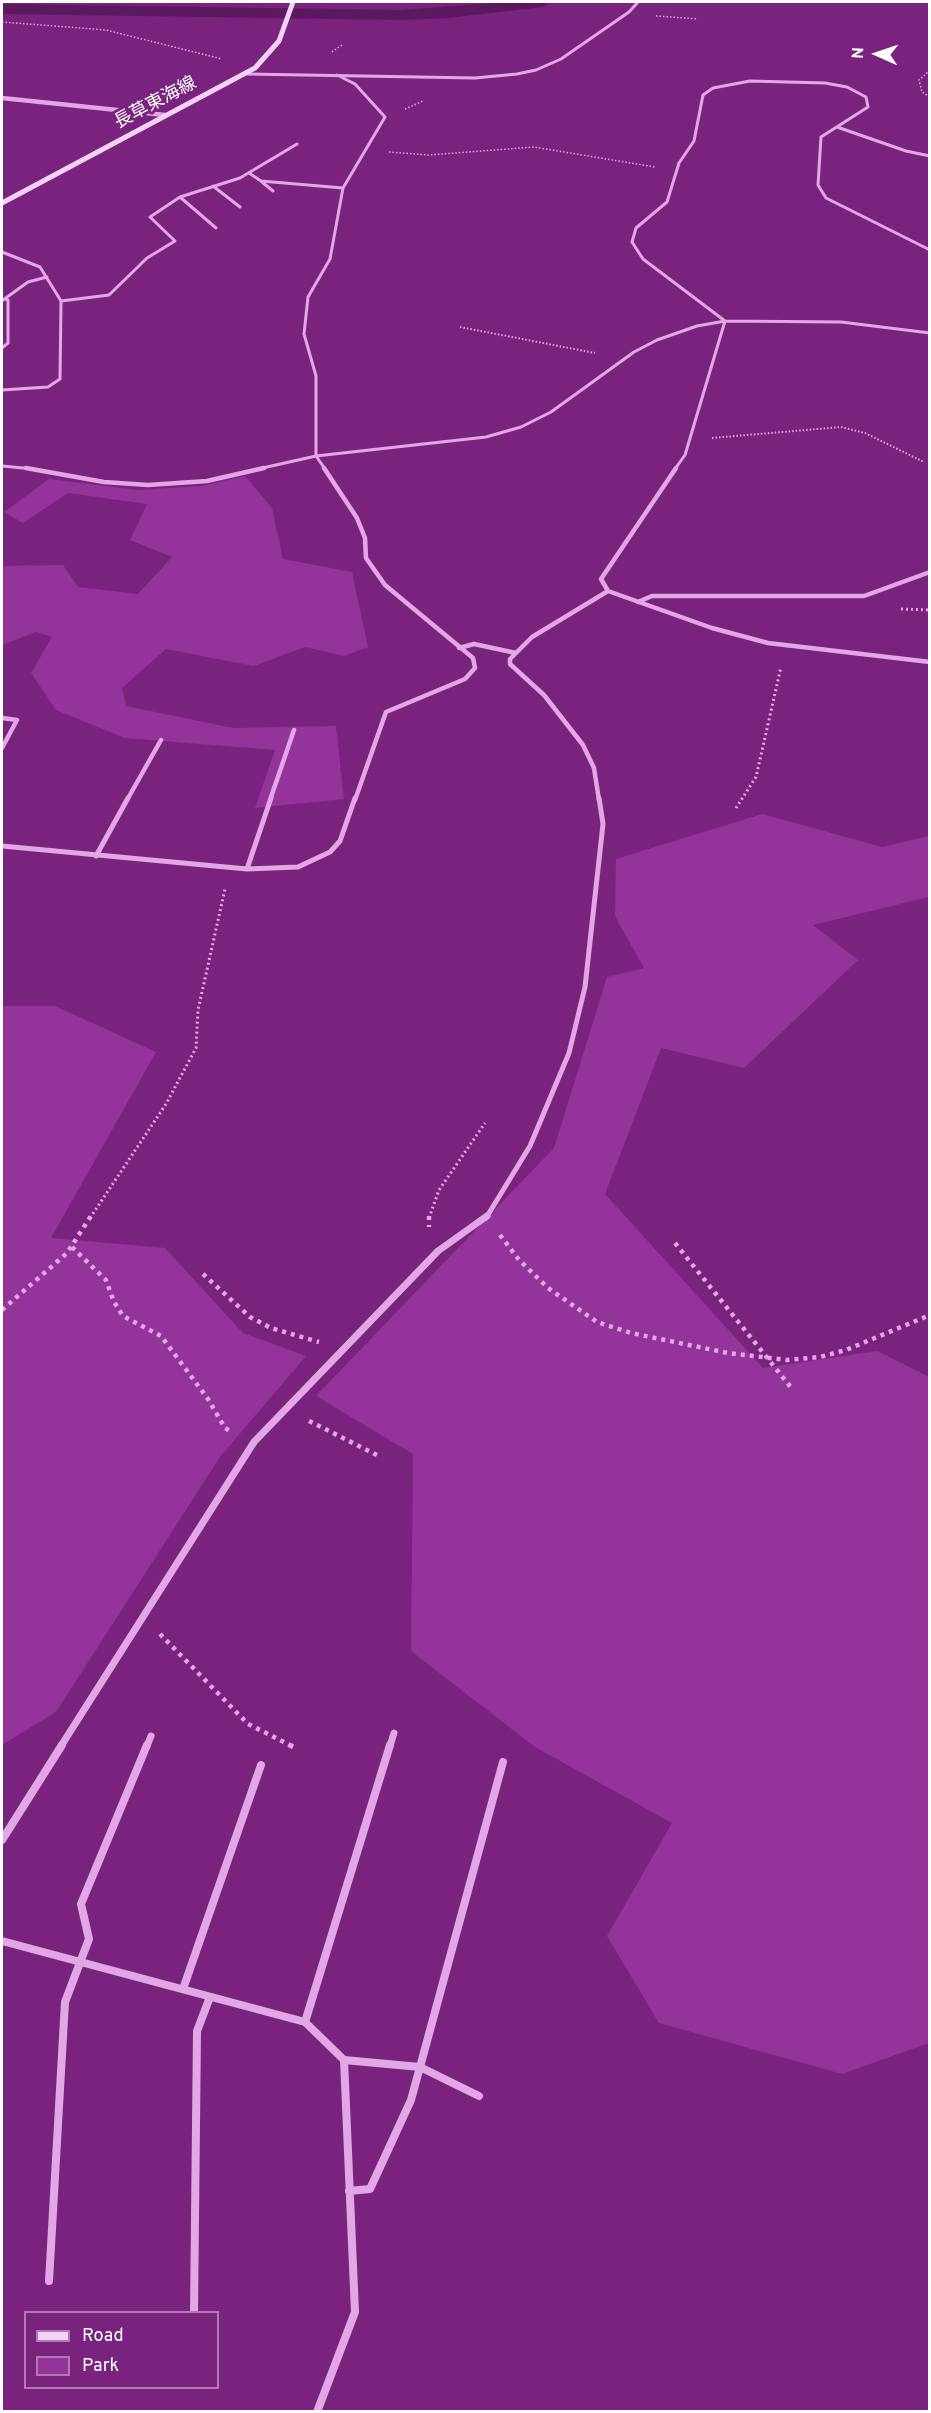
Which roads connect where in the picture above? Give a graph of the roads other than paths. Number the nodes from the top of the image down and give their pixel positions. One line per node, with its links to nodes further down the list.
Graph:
1 (293, 2): 3 (main road, 長草東海線)
2 (638, 2): 4 (street)
3 (247, 74): 4 (street); 6 (main road, 長草東海線)
4 (337, 75): 13 (street)
5 (2, 98): 6 (street)
6 (165, 115): 16 (main road, 長草東海線)
7 (837, 127): 9 (street); 19 (street); 24 (street)
8 (297, 144): 10 (street)
9 (930, 156)
10 (249, 173): 11 (street); 12 (street)
11 (261, 181): 13 (street); 14 (street)
12 (213, 186): 15 (street); 17 (street)
13 (343, 188): 28 (street)
14 (273, 191)
15 (180, 197): 18 (street); 23 (street)
16 (2, 203)
17 (240, 207)
18 (216, 228)
19 (930, 250)
20 (2, 252): 21 (street)
21 (47, 277): 22 (street); 23 (street)
22 (3, 299): 26 (street)
23 (61, 301): 27 (street)
24 (725, 321): 25 (street); 28 (street); 31 (street)
25 (930, 333)
26 (2, 348)
27 (2, 390)
28 (316, 456): 29 (street); 33 (street)
29 (2, 466)
30 (930, 572): 32 (street)
31 (608, 591): 32 (street); 34 (street)
32 (638, 602): 35 (street)
33 (459, 648): 34 (street); 42 (street)
34 (516, 653): 47 (street)
35 (930, 662)
36 (2, 718): 39 (street)
37 (294, 730): 42 (street)
38 (161, 740): 41 (street)
39 (2, 747)
40 (2, 846): 41 (street)
41 (96, 856): 42 (street)
42 (246, 869)
43 (394, 1733): 52 (street)
44 (151, 1736): 49 (street)
45 (503, 1762): 54 (street)
46 (261, 1766): 50 (street)
47 (2, 1840)
48 (2, 1941): 49 (street)
49 (82, 1962): 50 (street); 57 (street)
50 (183, 1989): 51 (street)
51 (210, 1997): 52 (street); 58 (street)
52 (305, 2022): 53 (street)
53 (344, 2060): 54 (street); 56 (street)
54 (420, 2067): 55 (street); 56 (street)
55 (478, 2096)
56 (349, 2190): 59 (street)
57 (49, 2281)
58 (194, 2311)
59 (317, 2412)

